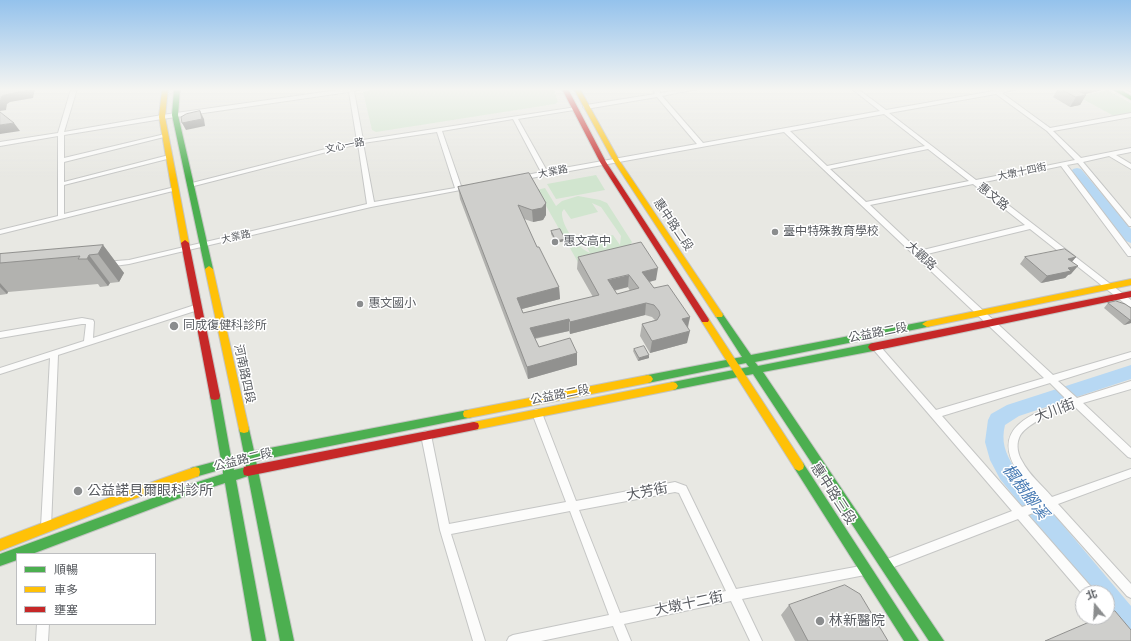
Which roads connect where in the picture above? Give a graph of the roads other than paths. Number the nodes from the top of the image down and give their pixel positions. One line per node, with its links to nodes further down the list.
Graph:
1 (65, 119): 18 (street)
2 (150, 119): 18 (street)
3 (162, 119): 19 (street)
4 (176, 119): 38 (street, 河南路四段)
5 (357, 119): 20 (street)
6 (510, 119): 15 (street, 文心一路)
7 (516, 119): 34 (street)
8 (580, 119): 30 (street, 惠中路二段)
9 (593, 119): 27 (street, 惠中路二段)
10 (679, 119): 22 (street)
11 (847, 119): 16 (street, 大業路)
12 (894, 119): 23 (street, 惠文路)
13 (1034, 119): 17 (street)
14 (1110, 119): 17 (street)
15 (439, 130): 20 (street, 文心一路); 41 (street)
16 (785, 130): 22 (street, 大業路); 33 (street, 大觀路)
17 (1049, 130): 28 (street)
18 (61, 133): 21 (street); 29 (street)
19 (165, 136): 26 (street); 29 (street)
20 (360, 142): 38 (street, 文心一路); 43 (street)
21 (0, 144)
22 (701, 145): 27 (street, 大業路)
23 (930, 148): 33 (street); 36 (street, 惠文路)
24 (1131, 150): 25 (street, 大墩十四街)
25 (1110, 154): 28 (street, 大墩十四街); 32 (street)
26 (169, 157): 37 (street); 40 (street)
27 (616, 160): 30 (street, 大業路); 66 (street, 惠中路二段)
28 (1079, 160): 31 (street, 大墩十四街); 45 (street)
29 (61, 161): 37 (street)
30 (603, 162): 34 (street, 大業路); 67 (street, 惠中路二段)
31 (1063, 164): 36 (street, 大墩十四街); 51 (street)
32 (1131, 167)
33 (826, 168): 42 (street, 大觀路)
34 (546, 173): 35 (street, 大業路)
35 (514, 179)
36 (974, 182): 42 (street, 大墩十四街); 46 (street, 惠文路)
37 (62, 184): 44 (street)
38 (190, 185): 48 (street, 河南路四段)
39 (475, 186): 41 (street, 大業路)
40 (175, 189): 44 (street); 49 (street)
41 (459, 189): 43 (street, 大業路)
42 (866, 204): 50 (street, 大觀路)
43 (371, 205): 48 (street, 大業路)
44 (61, 217): 47 (street)
45 (1131, 224)
46 (1031, 226): 50 (street); 54 (street, 惠文路)
47 (0, 232)
48 (203, 244): 49 (street, 大業路); 78 (street, 河南路四段)
49 (187, 248): 52 (street, 大業路); 58 (street)
50 (918, 254): 59 (street, 大觀路)
51 (1131, 254)
52 (100, 265)
53 (1131, 282): 54 (street, 公益路二段)
54 (1108, 286): 56 (street, 惠文路); 59 (street, 公益路二段)
55 (1131, 294): 56 (street, 公益路二段)
56 (1120, 296): 57 (street, 惠文路); 60 (street, 公益路二段)
57 (1131, 304)
58 (198, 307): 62 (street); 79 (street)
59 (981, 313): 60 (street, 大觀路); 66 (street, 公益路二段)
60 (992, 323): 63 (street, 公益路二段); 71 (street, 大觀路)
61 (0, 335): 62 (street)
62 (88, 343): 64 (street)
63 (876, 347): 69 (street, 公益路二段); 75 (street)
64 (54, 354): 68 (street); 86 (street)
65 (1131, 355): 71 (street)
66 (748, 358): 67 (street, 公益路二段); 69 (street, 惠中路二段)
67 (731, 361): 70 (street, 惠中路三段); 78 (street, 公益路二段)
68 (0, 370)
69 (756, 370): 70 (street, 公益路二段); 94 (street, 惠中路三段)
70 (739, 374): 74 (street, 公益路二段); 95 (street, 惠中路三段)
71 (1054, 381): 73 (street, 大觀路); 75 (street)
72 (1131, 385): 73 (street, 大川街)
73 (1074, 400): 77 (street); 83 (street, 大川街)
74 (537, 413): 76 (street, 公益路二段); 84 (street, 公益路二段)
75 (934, 415): 85 (street)
76 (426, 435): 80 (street, 公益路二段); 87 (street)
77 (1131, 454)
78 (250, 457): 79 (street, 公益路二段); 80 (street, 河南路四段)
79 (227, 462): 82 (street); 86 (street, 公益路二段)
80 (253, 470): 82 (street, 公益路二段); 103 (street, 河南路四段)
81 (1131, 473): 83 (street)
82 (230, 476): 88 (street, 公益路二段); 102 (street)
83 (1047, 503): 85 (street); 97 (street, 大川街)
84 (573, 506): 87 (street, 大芳街); 98 (street, 大芳街); 99 (street, 公益路二段)
85 (1022, 512): 94 (street); 96 (street)
86 (46, 527): 89 (street, 公益路二段)
87 (445, 530): 104 (street)
88 (46, 542): 90 (street, 公益路二段); 91 (street)
89 (0, 545)
90 (18, 553)
91 (46, 553)
92 (16, 554): 93 (street, 公益路二段)
93 (0, 560)
94 (886, 564): 109 (street, 惠中路三段)
95 (866, 570): 98 (street, 大墩十二街); 108 (street, 惠中路三段)
96 (1082, 585)
97 (1131, 592)
98 (734, 595): 99 (street, 大墩十二街); 107 (street, 大芳街)
99 (616, 619): 105 (street, 大墩十二街); 106 (street, 公益路二段)
100 (43, 625): 101 (street)
101 (42, 641)
102 (259, 641)
103 (287, 641)
104 (479, 641)
105 (512, 641)
106 (625, 641)
107 (756, 641)
108 (912, 641)
109 (937, 641)

